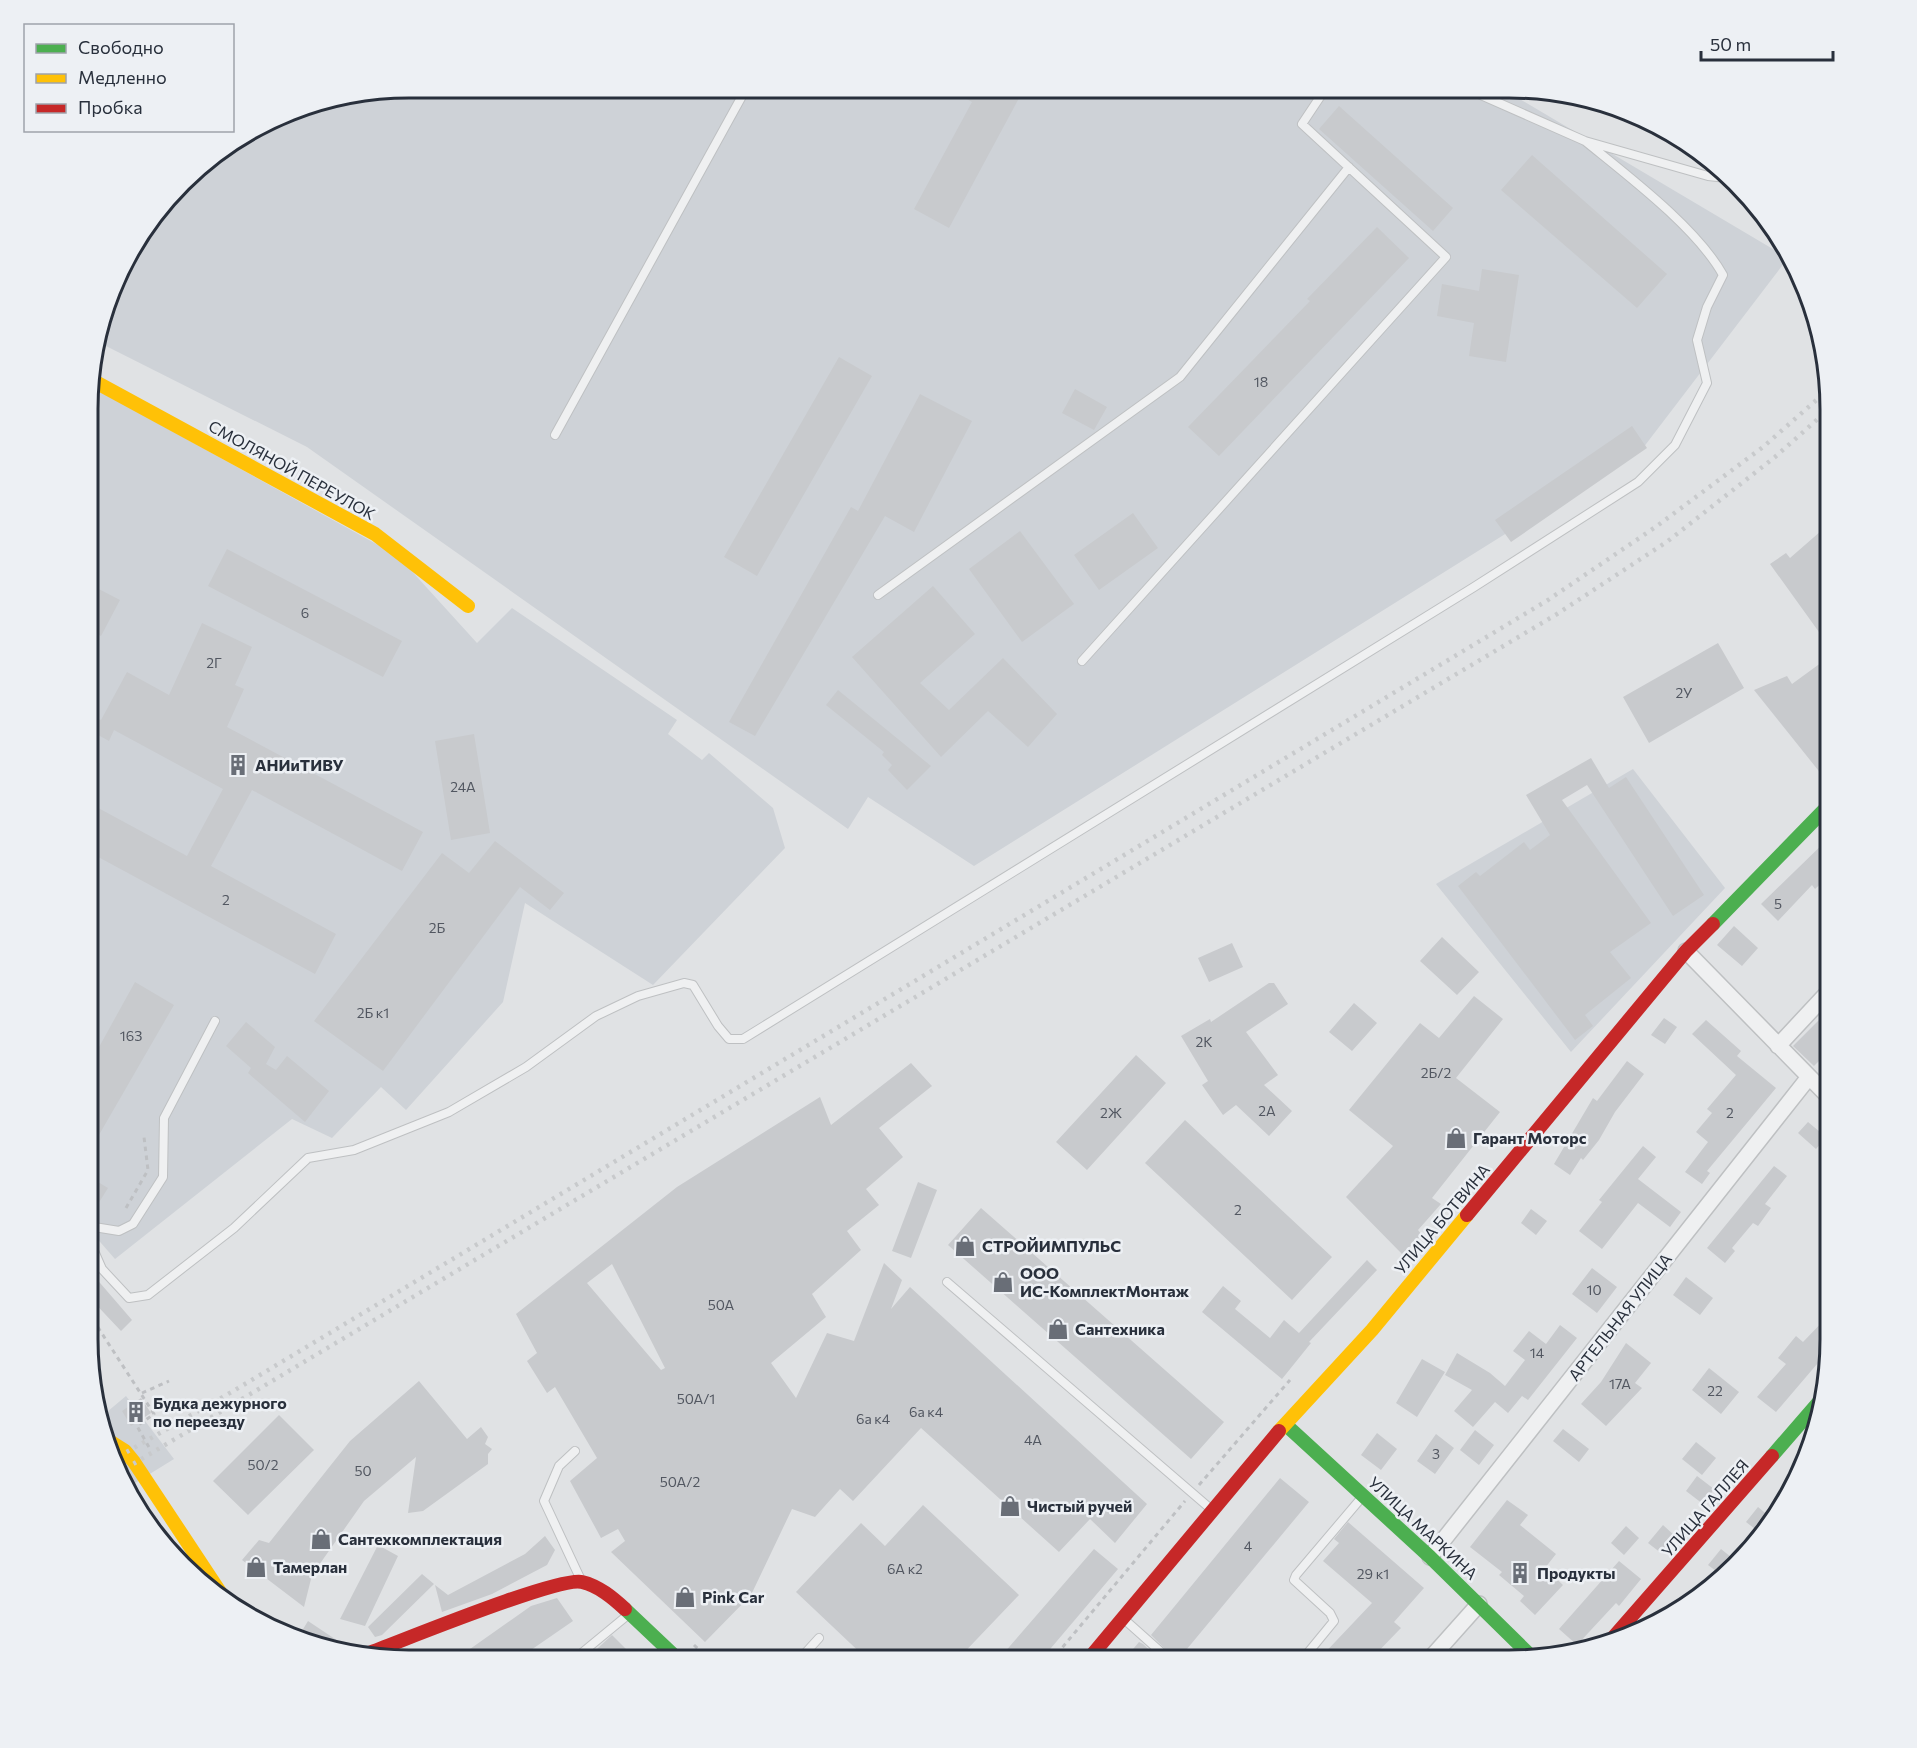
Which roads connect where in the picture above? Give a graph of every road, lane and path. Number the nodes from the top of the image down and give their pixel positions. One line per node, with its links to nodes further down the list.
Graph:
1 (741, 98): 8 (lane)
2 (1319, 98): 5 (lane)
3 (1488, 98): 4 (lane)
4 (1585, 141): 6 (lane); 22 (lane)
5 (1349, 167): 9 (lane); 11 (lane)
6 (1716, 177)
7 (98, 384): 10 (main road, СМОЛЯНОЙ ПЕРЕУЛОК)
8 (555, 435)
9 (878, 595)
10 (468, 606)
11 (1082, 661)
12 (1820, 814): 13 (main road, УЛИЦА БОТВИНА)
13 (1686, 951): 16 (street); 30 (main road, УЛИЦА БОТВИНА)
14 (1820, 1001): 16 (street)
15 (215, 1021): 21 (lane)
16 (1778, 1046): 17 (street)
17 (1809, 1077): 18 (street); 36 (street, АРТЕЛЬНАЯ УЛИЦА)
18 (1820, 1088)
19 (144, 1137): 20 (path)
20 (123, 1214)
21 (98, 1228)
22 (98, 1260)
23 (947, 1282): 33 (lane)
24 (98, 1327): 27 (path)
25 (1290, 1380): 33 (path)
26 (169, 1381): 27 (path)
27 (142, 1393): 29 (path)
28 (1811, 1410): 42 (main road, УЛИЦА ГАЛЛЕЯ)
29 (154, 1414)
30 (1286, 1425): 34 (main road, УЛИЦА МАРКИНА); 35 (main road, УЛИЦА БОТВИНА)
31 (116, 1445): 37 (main road)
32 (575, 1451): 38 (lane)
33 (1192, 1493): 35 (lane); 50 (path)
34 (1364, 1495): 36 (main road, УЛИЦА МАРКИНА); 53 (lane)
35 (1214, 1511): 41 (main road, УЛИЦА БОТВИНА)
36 (1430, 1557): 39 (main road, УЛИЦА МАРКИНА)
37 (213, 1581)
38 (581, 1581): 40 (main road); 45 (main road)
39 (1479, 1604): 54 (street); 55 (main road, УЛИЦА МАРКИНА)
40 (630, 1613): 46 (lane); 47 (main road)
41 (1124, 1619): 51 (main road, УЛИЦА БОТВИНА); 52 (lane)
42 (1619, 1630)
43 (819, 1638): 49 (lane)
44 (694, 1646): 48 (path)
45 (379, 1649)
46 (585, 1650)
47 (669, 1650)
48 (699, 1650)
49 (808, 1650)
50 (1061, 1650)
51 (1097, 1650)
52 (1160, 1650)
53 (1310, 1650)
54 (1438, 1650)
55 (1525, 1650)

